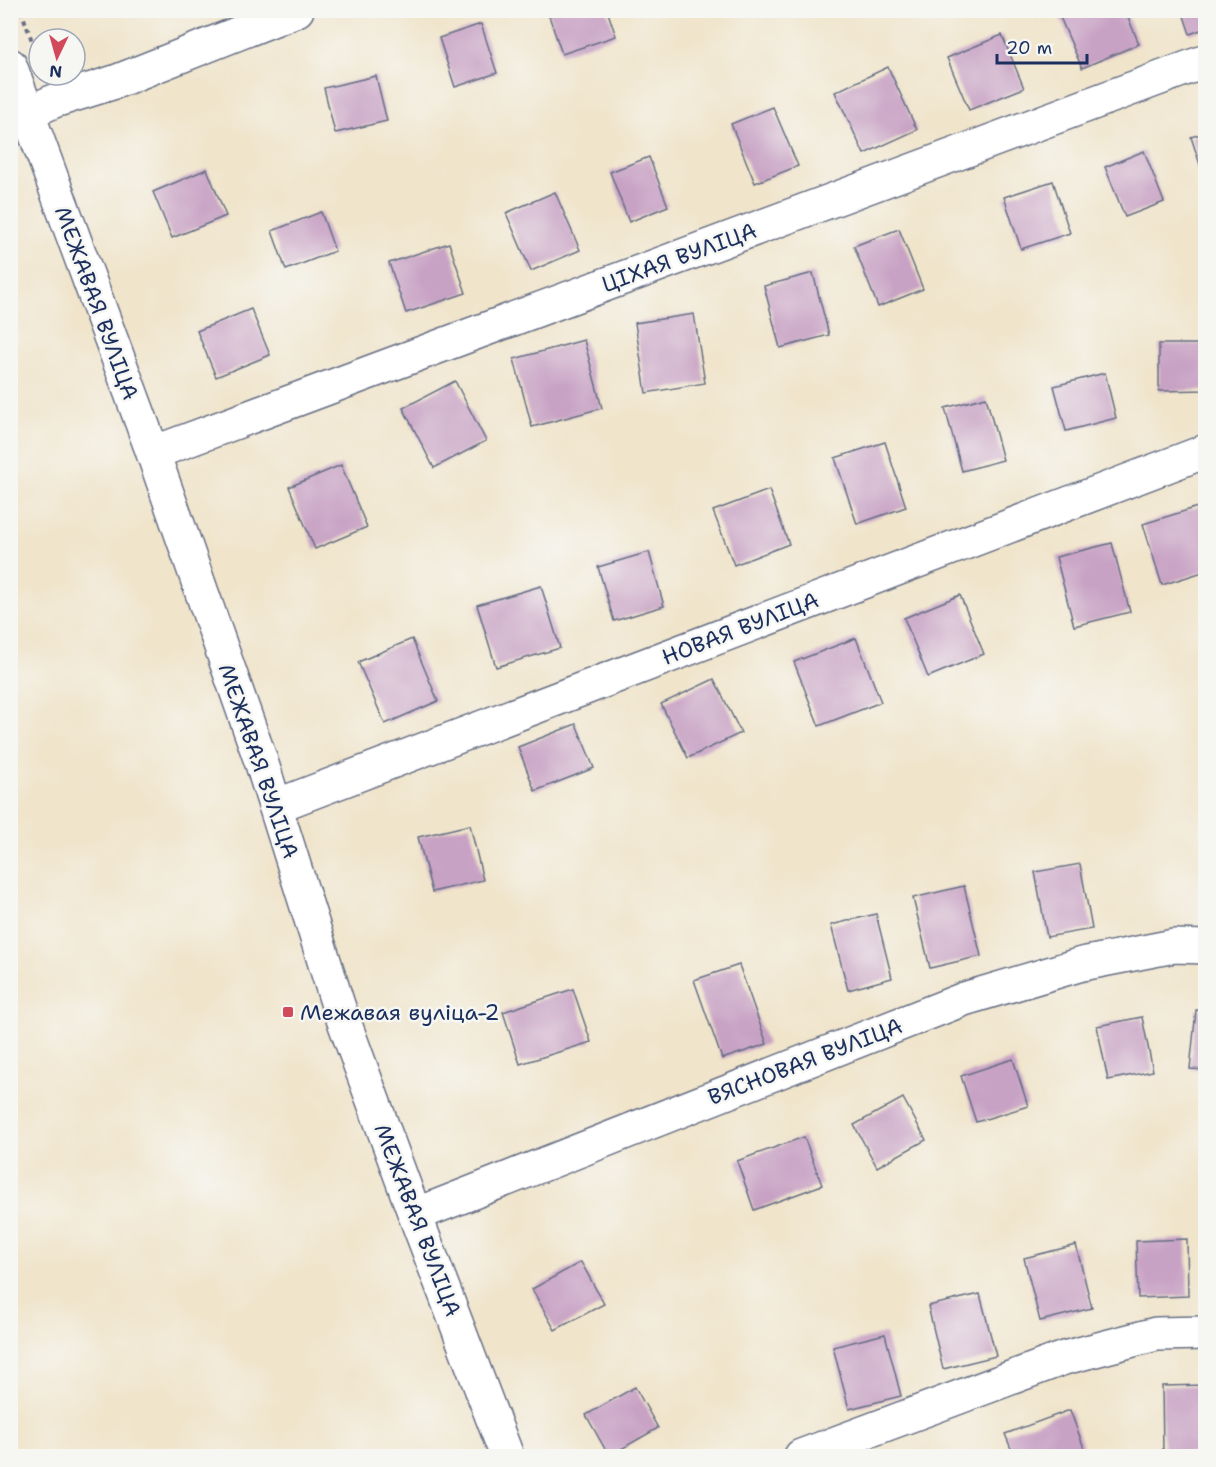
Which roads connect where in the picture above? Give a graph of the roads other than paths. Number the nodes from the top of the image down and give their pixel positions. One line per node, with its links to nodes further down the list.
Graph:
1 (297, 10): 4 (street)
2 (23, 58): 4 (street, МЕЖАВАЯ ВУЛІЦА)
3 (1206, 61): 6 (street, ЦІХАЯ ВУЛІЦА)
4 (27, 113): 6 (street, МЕЖАВАЯ ВУЛІЦА)
5 (1206, 451): 7 (street, НОВАЯ ВУЛІЦА)
6 (153, 453): 7 (street, МЕЖАВАЯ ВУЛІЦА)
7 (276, 806): 9 (street, МЕЖАВАЯ ВУЛІЦА)
8 (1206, 947): 9 (street, ВЯСНОВАЯ ВУЛІЦА)
9 (415, 1215): 11 (street, МЕЖАВАЯ ВУЛІЦА)
10 (1206, 1332): 12 (street)
11 (507, 1456)
12 (801, 1456)

